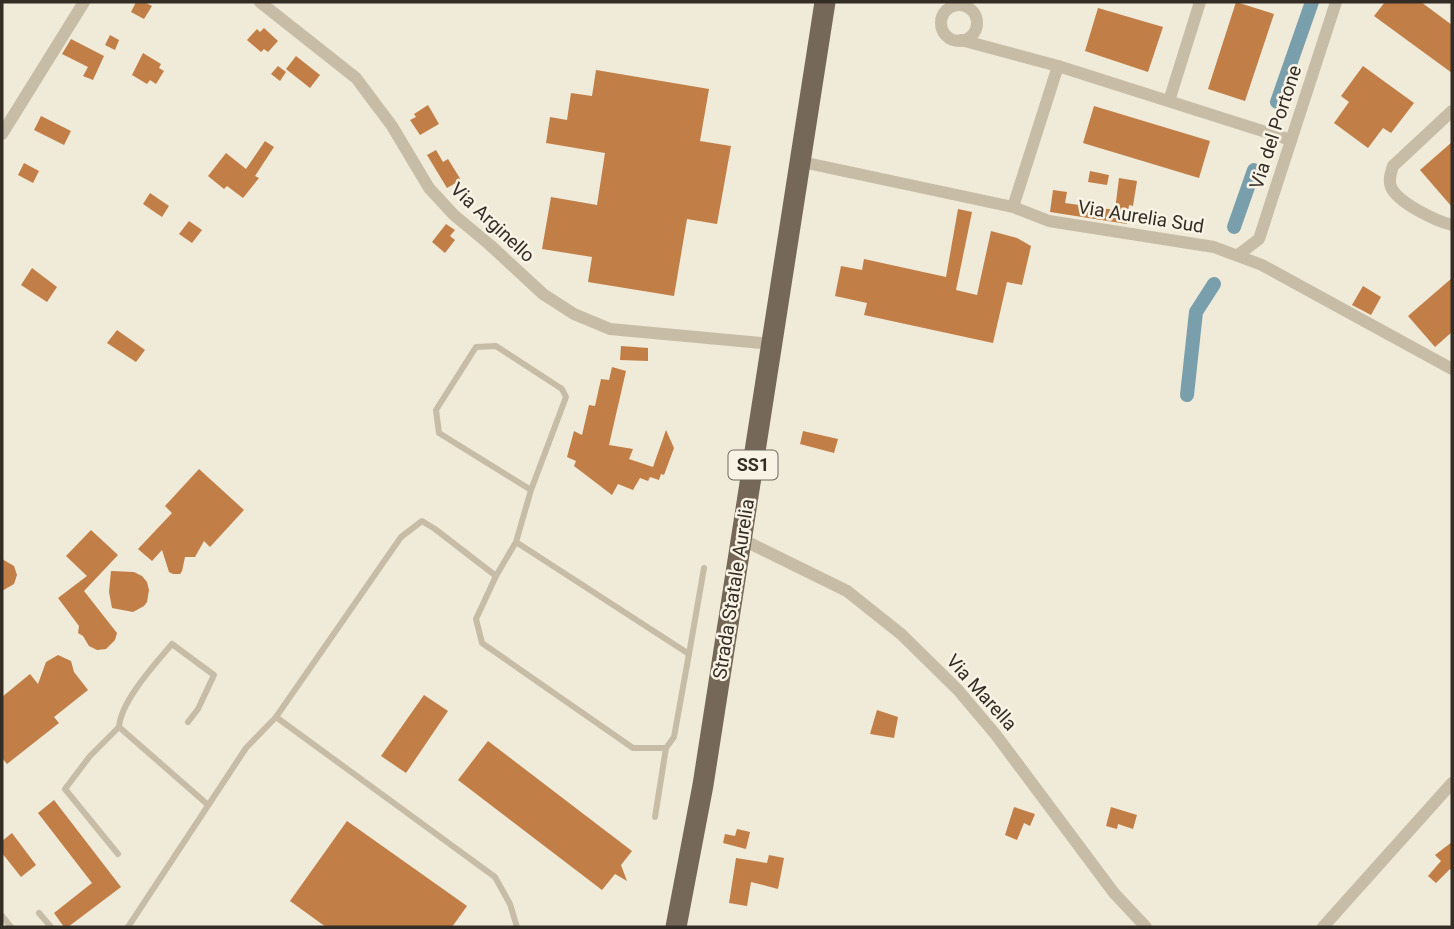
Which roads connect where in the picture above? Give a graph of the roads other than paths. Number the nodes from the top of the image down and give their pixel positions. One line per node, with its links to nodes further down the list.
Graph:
1 (84, 2): 10 (street)
2 (260, 2): 16 (street, Via Arginello)
3 (825, 2): 12 (main road, Strada Statale Aurelia / SS1)
4 (1200, 2): 8 (street)
5 (1336, 2): 11 (street, Via del Portone)
6 (961, 40): 7 (street)
7 (1058, 66): 8 (street); 13 (street)
8 (1169, 101): 11 (street)
9 (1452, 111): 14 (street)
10 (2, 134)
11 (1291, 140): 15 (street, Via del Portone)
12 (802, 162): 13 (street, Via Aurelia Sud); 16 (main road, Strada Statale Aurelia / SS1)
13 (1013, 207): 15 (street, Via Aurelia Sud)
14 (1452, 225)
15 (1238, 255): 17 (street, Via Aurelia Sud)
16 (773, 344): 19 (main road, Strada Statale Aurelia / SS1)
17 (1452, 369)
18 (531, 490): 18 (lane); 20 (lane)
19 (741, 539): 38 (main road, Strada Statale Aurelia / SS1); 39 (street, Via Marella)
20 (516, 542): 22 (lane); 23 (lane)
21 (704, 568): 23 (lane)
22 (496, 576): 24 (lane); 27 (lane)
23 (689, 654): 27 (lane)
24 (276, 717): 29 (lane); 37 (lane)
25 (188, 722): 26 (lane)
26 (119, 727): 29 (lane); 31 (lane)
27 (666, 748): 30 (lane)
28 (1452, 783): 40 (street)
29 (207, 804): 36 (lane)
30 (655, 817)
31 (118, 854)
32 (39, 913): 35 (lane)
33 (2, 916): 34 (lane)
34 (10, 927)
35 (51, 927)
36 (128, 927)
37 (517, 927)
38 (676, 927)
39 (1146, 927)
40 (1323, 927)

